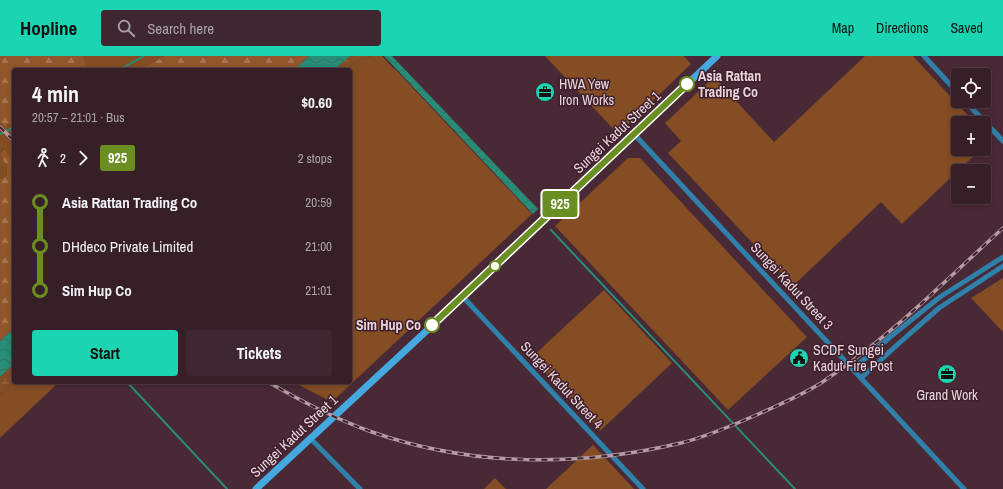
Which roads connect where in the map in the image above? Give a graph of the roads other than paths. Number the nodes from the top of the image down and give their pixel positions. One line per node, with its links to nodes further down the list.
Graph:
1 (717, 56): 5 (street, Sungei Kadut Street 1)
2 (924, 56): 3 (street)
3 (951, 85)
4 (972, 108): 6 (street)
5 (634, 134): 9 (street, Sungei Kadut Street 1); 10 (street, Sungei Kadut Street 3)
6 (1003, 141)
7 (1003, 257): 10 (street)
8 (1003, 266): 11 (street)
9 (463, 297): 12 (street, Sungei Kadut Street 1); 15 (street, Sungei Kadut Street 4)
10 (853, 369): 11 (street, Sungei Kadut Street 3)
11 (861, 378): 16 (street, Sungei Kadut Street 3)
12 (310, 438): 13 (street, Sungei Kadut Street 1); 14 (street)
13 (256, 489)
14 (360, 489)
15 (643, 489)
16 (964, 489)

